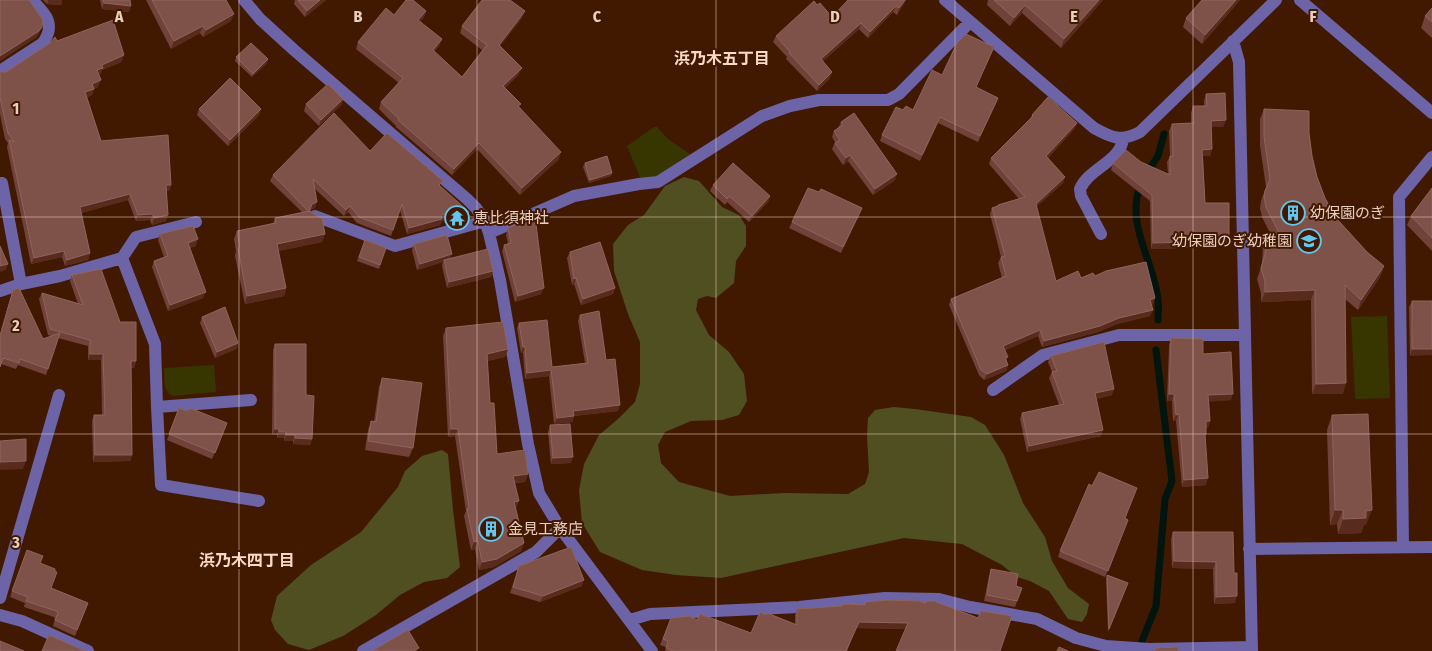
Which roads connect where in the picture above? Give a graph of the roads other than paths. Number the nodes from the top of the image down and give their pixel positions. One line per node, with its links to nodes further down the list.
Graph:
1 (32, 0): 8 (street)
2 (244, 0): 15 (street)
3 (945, 0): 6 (street)
4 (1276, 0): 7 (street)
5 (1300, 0): 9 (street)
6 (970, 22): 10 (street); 15 (street)
7 (1233, 41): 10 (street); 20 (street)
8 (0, 71)
9 (1432, 113)
10 (1123, 139): 16 (street)
11 (1432, 157): 28 (street)
12 (2, 183): 18 (street)
13 (315, 216): 15 (street)
14 (196, 222): 17 (street)
15 (487, 227): 26 (street)
16 (1101, 234)
17 (122, 258): 18 (street); 24 (street)
18 (21, 284): 19 (street)
19 (0, 291)
20 (1244, 335): 21 (street); 29 (street)
21 (993, 390)
22 (59, 395): 30 (street)
23 (251, 400): 24 (street)
24 (157, 407): 25 (street)
25 (259, 500)
26 (560, 528): 32 (street); 36 (street)
27 (1432, 546): 28 (street)
28 (1403, 547): 29 (street)
29 (1250, 549): 33 (street)
30 (0, 598)
31 (0, 615): 35 (street)
32 (630, 620): 34 (street); 37 (street)
33 (1252, 649): 34 (street)
34 (1149, 650)
35 (88, 651)
36 (362, 651)
37 (652, 651)

